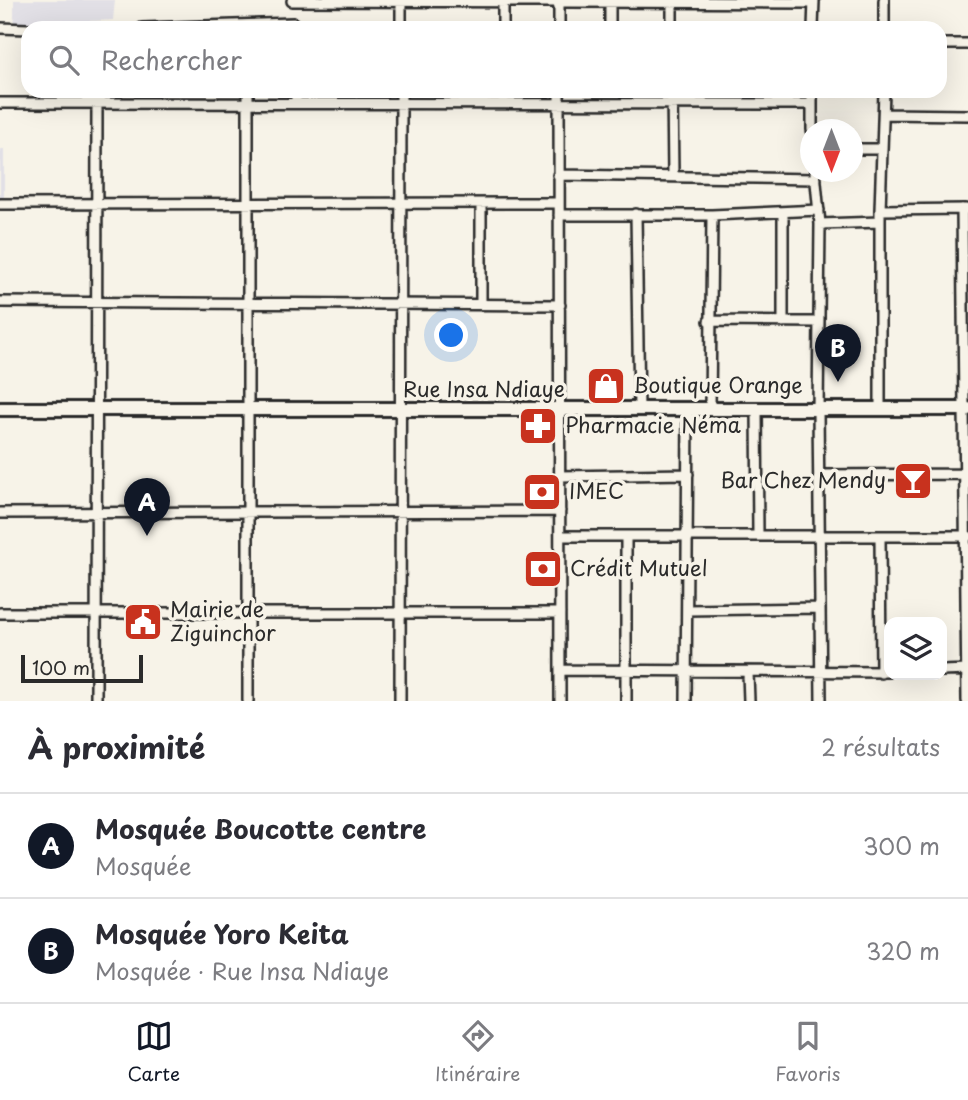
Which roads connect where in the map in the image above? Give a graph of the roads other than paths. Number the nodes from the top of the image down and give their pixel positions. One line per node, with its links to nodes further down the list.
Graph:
1 (672, 0): 2 (street); 10 (street); 17 (street)
2 (687, 0): 11 (street)
3 (884, 0): 19 (street)
4 (292, 1): 5 (street); 12 (street)
5 (346, 1): 6 (street)
6 (401, 1): 7 (street); 13 (street)
7 (451, 1): 8 (street)
8 (503, 1): 9 (street); 14 (street)
9 (559, 1): 10 (street); 15 (street)
10 (610, 1): 16 (street)
11 (814, 1): 18 (street)
12 (294, 21)
13 (401, 21)
14 (503, 21)
15 (559, 21)
16 (610, 21)
17 (672, 21)
18 (813, 21)
19 (884, 21)
20 (0, 28): 21 (street)
21 (21, 29)
22 (947, 44): 23 (street)
23 (968, 44)
24 (97, 98): 39 (street)
25 (248, 98): 34 (street)
26 (296, 98): 36 (street)
27 (402, 98): 40 (street)
28 (504, 98): 37 (street)
29 (559, 98): 41 (street)
30 (611, 98): 38 (street)
31 (672, 98): 42 (street)
32 (812, 98): 43 (street)
33 (884, 98): 44 (street)
34 (248, 102): 36 (street); 39 (street); 53 (street)
35 (0, 103): 39 (street)
36 (296, 103): 40 (street)
37 (504, 103): 40 (street); 41 (street)
38 (611, 103): 41 (street); 42 (street)
39 (97, 104): 58 (street)
40 (402, 104): 56 (street)
41 (559, 104): 49 (street)
42 (672, 104): 43 (street); 51 (street)
43 (812, 104): 46 (street)
44 (884, 114): 45 (street); 48 (street)
45 (968, 115)
46 (812, 119)
47 (863, 149): 48 (street)
48 (882, 149): 61 (street)
49 (558, 175): 51 (street); 54 (street)
50 (800, 175): 51 (street)
51 (673, 176)
52 (816, 182): 60 (street)
53 (249, 203): 56 (street); 58 (street); 68 (street)
54 (559, 203): 57 (street); 64 (street)
55 (0, 204): 58 (street)
56 (402, 204): 57 (street); 71 (street)
57 (481, 204): 72 (street)
58 (97, 205): 70 (street)
59 (965, 209): 61 (street); 85 (street)
60 (819, 210): 62 (street); 67 (street)
61 (880, 210): 66 (street)
62 (783, 212): 65 (street); 75 (street)
63 (636, 214): 64 (street); 65 (street); 82 (street)
64 (559, 215): 73 (street)
65 (712, 215): 74 (street)
66 (880, 222): 67 (street); 79 (street)
67 (820, 224): 76 (street)
68 (250, 301): 70 (street); 71 (street); 77 (street)
69 (0, 302): 70 (street)
70 (95, 303): 86 (street)
71 (402, 303): 72 (street); 81 (street)
72 (481, 304): 73 (street)
73 (560, 305): 87 (street)
74 (709, 321): 75 (street); 78 (street)
75 (783, 322): 76 (street)
76 (819, 322): 88 (street)
77 (248, 408): 81 (main road, Rue Insa Ndiaye); 86 (main road, Rue Insa Ndiaye); 97 (street)
78 (710, 408): 83 (main road, Rue Insa Ndiaye); 84 (main road, Rue Insa Ndiaye)
79 (880, 408): 85 (main road, Rue Insa Ndiaye); 88 (main road, Rue Insa Ndiaye)
80 (0, 409): 86 (main road, Rue Insa Ndiaye)
81 (402, 409): 87 (main road, Rue Insa Ndiaye); 93 (street)
82 (639, 409): 83 (main road, Rue Insa Ndiaye); 87 (main road, Rue Insa Ndiaye)
83 (688, 409): 89 (street)
84 (757, 409): 88 (main road, Rue Insa Ndiaye); 98 (street)
85 (966, 409): 90 (street)
86 (95, 410): 96 (street)
87 (560, 410): 91 (street)
88 (818, 410): 92 (street)
89 (688, 474): 91 (street); 101 (street)
90 (966, 474): 92 (street); 102 (street)
91 (560, 475): 94 (street)
92 (819, 475): 99 (street)
93 (400, 511): 94 (street); 97 (street); 107 (street)
94 (560, 511): 100 (street)
95 (0, 513): 96 (street)
96 (95, 513): 97 (street); 109 (street)
97 (247, 513): 110 (street)
98 (758, 535): 99 (street); 101 (street)
99 (819, 535): 104 (street); 105 (street)
100 (560, 536): 103 (street); 111 (street)
101 (688, 536): 103 (street); 106 (street)
102 (967, 536): 104 (street); 114 (street)
103 (626, 537): 115 (street)
104 (880, 537): 112 (street)
105 (819, 608): 106 (street); 117 (street)
106 (687, 610): 116 (street)
107 (400, 611): 110 (street); 111 (street); 123 (street)
108 (0, 613): 109 (street)
109 (96, 613): 110 (street); 121 (street)
110 (248, 613): 122 (street)
111 (560, 613): 113 (street)
112 (884, 646)
113 (560, 670): 115 (street); 124 (street)
114 (968, 670): 118 (street); 129 (street)
115 (627, 671): 116 (street); 125 (street)
116 (686, 671): 119 (street); 126 (street)
117 (820, 671): 119 (street); 120 (street); 128 (street)
118 (947, 671)
119 (748, 673): 127 (street)
120 (884, 673)
121 (96, 701)
122 (248, 701)
123 (400, 701)
124 (560, 701)
125 (626, 701)
126 (686, 701)
127 (749, 701)
128 (821, 701)
129 (967, 701)

